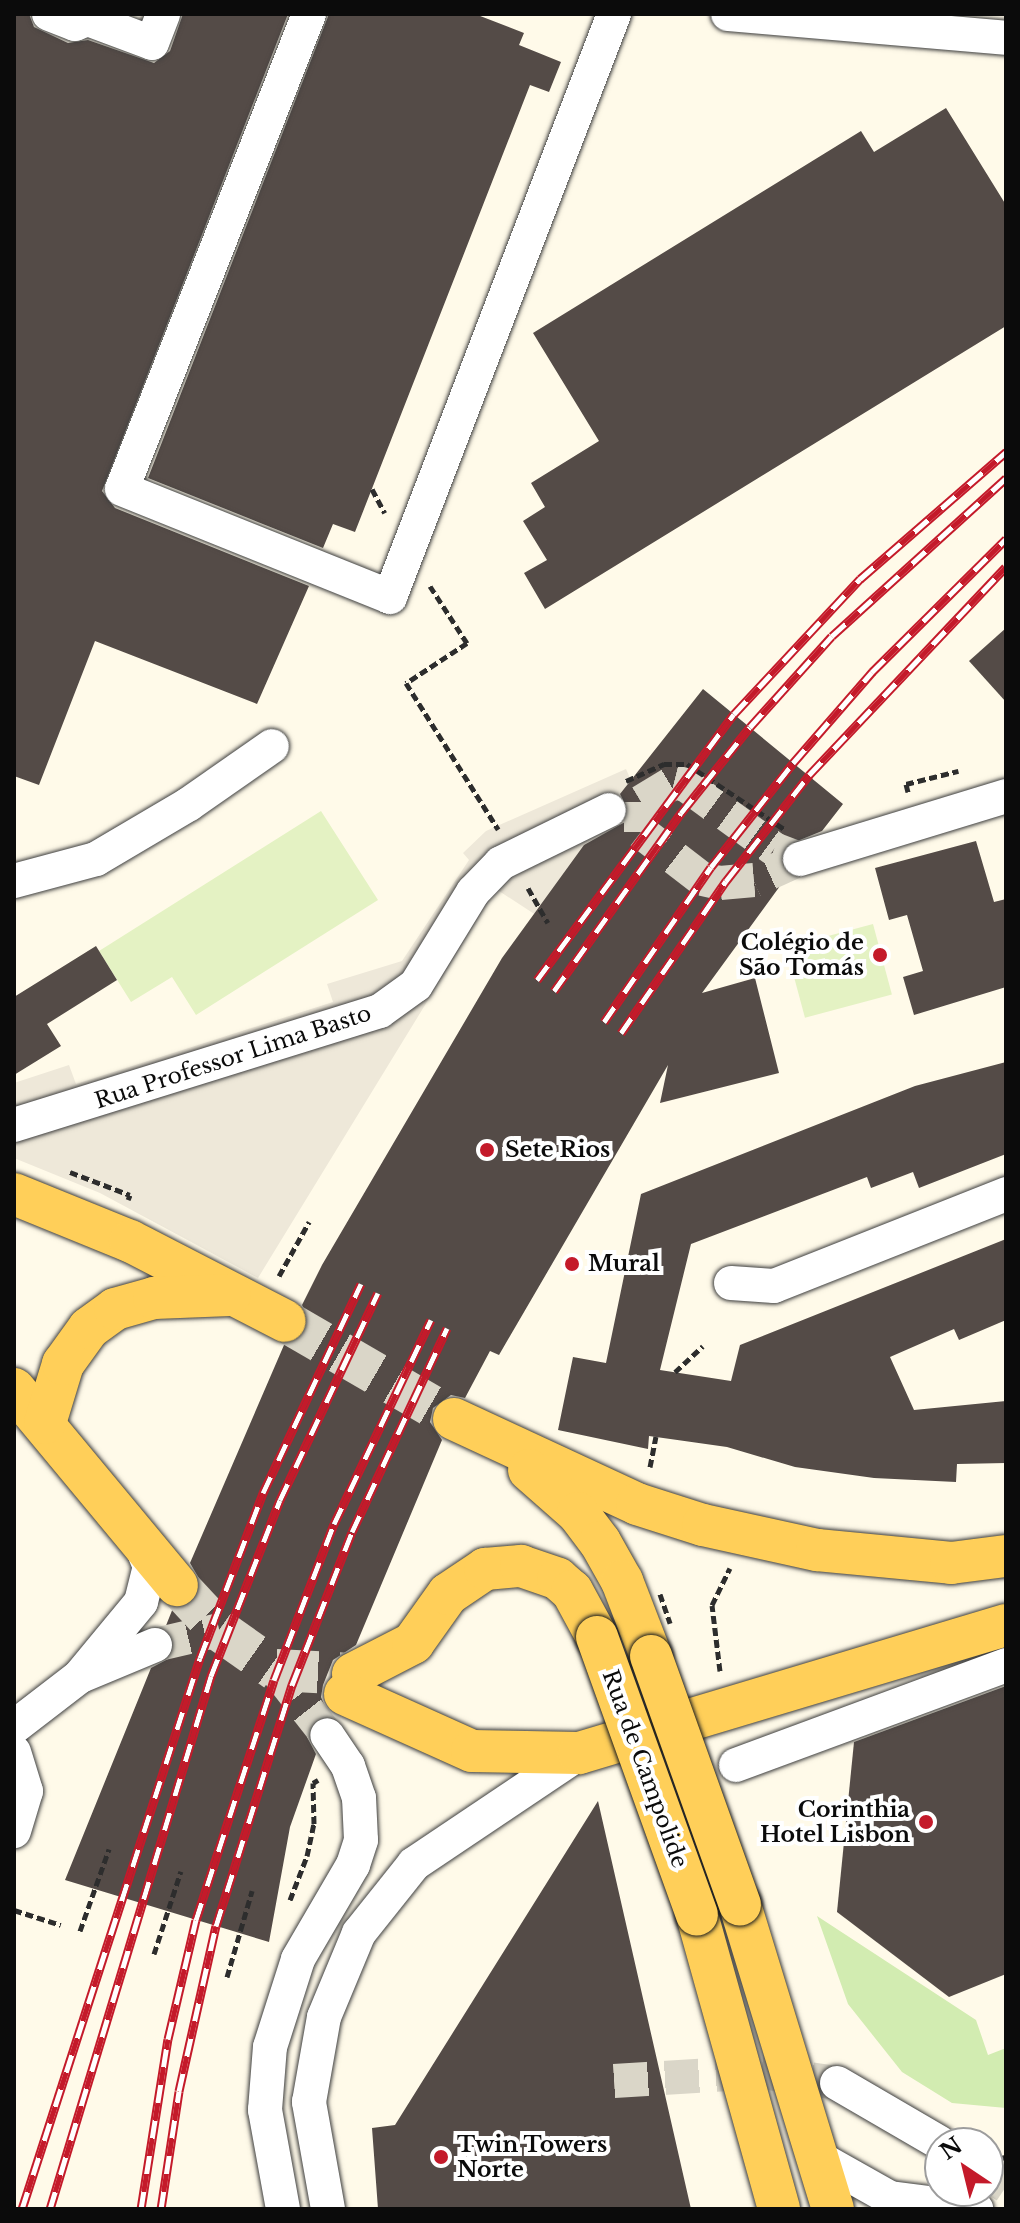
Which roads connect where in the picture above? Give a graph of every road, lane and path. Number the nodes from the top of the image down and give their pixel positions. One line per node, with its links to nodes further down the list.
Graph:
1 (49, 14): 2 (street)
2 (163, 14)
3 (309, 14): 4 (street)
4 (614, 14)
5 (728, 14): 6 (street)
6 (1006, 38)
7 (406, 683): 11 (path)
8 (272, 746): 13 (street)
9 (1006, 796): 12 (street)
10 (609, 810): 16 (street, Rua Professor Lima Basto)
11 (497, 827)
12 (800, 859)
13 (14, 881)
14 (526, 883): 15 (path)
15 (548, 923)
16 (14, 1125)
17 (14, 1194): 22 (main road)
18 (1006, 1194): 21 (street)
19 (309, 1222): 20 (path)
20 (282, 1270)
21 (731, 1283)
22 (232, 1295): 23 (main road); 27 (main road)
23 (285, 1321)
24 (703, 1346): 25 (path)
25 (675, 1372)
26 (14, 1389): 27 (main road)
27 (45, 1423): 28 (main road)
28 (142, 1547): 31 (main road); 35 (street)
29 (1006, 1556): 53 (main road, Rua de Campolide, bridge)
30 (721, 1560): 36 (path)
31 (177, 1585)
32 (1006, 1625): 36 (main road)
33 (155, 1645): 35 (street)
34 (1006, 1665): 41 (street)
35 (79, 1677): 37 (street)
36 (731, 1711): 40 (main road)
37 (14, 1727)
38 (327, 1735): 55 (street)
39 (14, 1752): 42 (street)
40 (579, 1753): 56 (street); 57 (main road, Rua de Campolide, bridge)
41 (736, 1765)
42 (14, 1831)
43 (109, 1849): 48 (path)
44 (181, 1871): 49 (path)
45 (252, 1891): 50 (path)
46 (14, 1910): 47 (path)
47 (61, 1925)
48 (80, 1931)
49 (154, 1954)
50 (227, 1977)
51 (837, 2083): 52 (street)
52 (924, 2134)
53 (819, 2158): 58 (main road, Rua de Campolide); 59 (street)
54 (1006, 2205): 60 (street)
55 (283, 2209)
56 (328, 2209)
57 (779, 2209)
58 (833, 2209)
59 (976, 2209)
60 (991, 2209)

